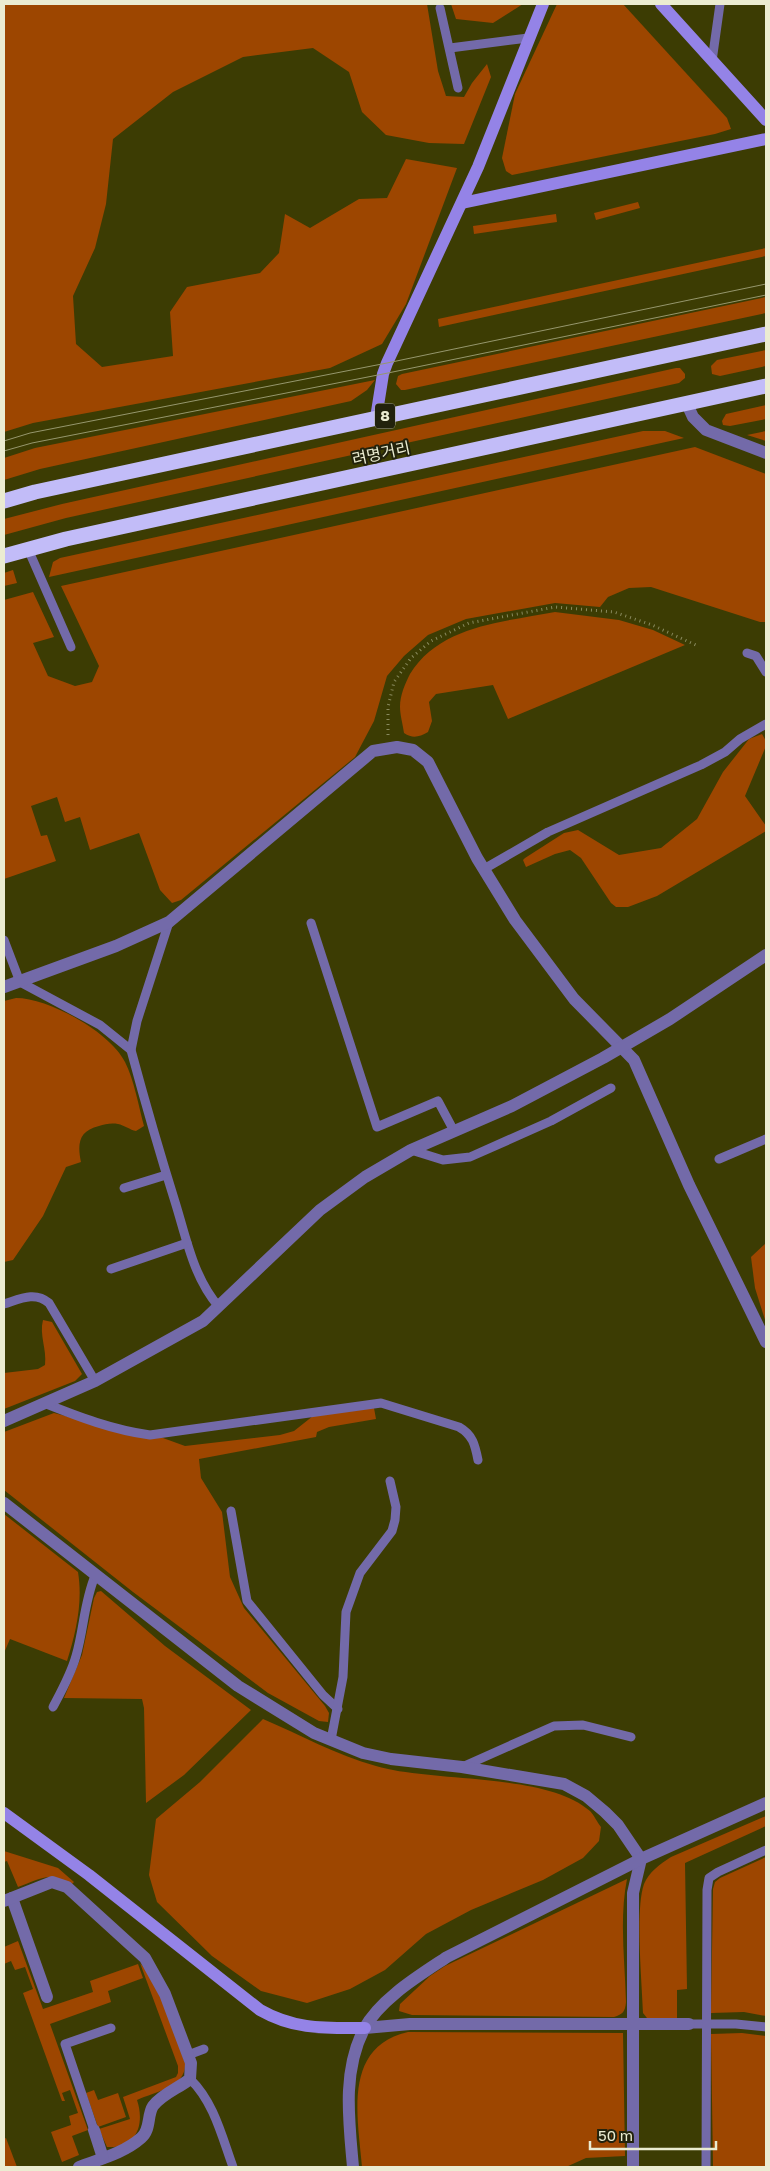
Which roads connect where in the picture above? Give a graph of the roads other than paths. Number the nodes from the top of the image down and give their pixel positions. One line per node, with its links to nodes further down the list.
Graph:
1 (543, 4): 5 (street)
2 (661, 4): 7 (street)
3 (720, 4): 7 (lane)
4 (440, 8): 6 (lane)
5 (528, 38): 6 (lane); 11 (street)
6 (450, 48): 8 (lane)
7 (712, 61): 9 (street)
8 (458, 88)
9 (766, 120)
10 (766, 139): 11 (street)
11 (462, 203): 15 (street)
12 (766, 334): 15 (highway, 8)
13 (766, 386): 14 (highway, 려명거리)
14 (687, 404): 16 (street); 18 (highway, 려명거리)
15 (376, 418): 17 (highway, 8)
16 (766, 454)
17 (4, 501)
18 (28, 549): 19 (highway, 려명거리); 20 (lane)
19 (4, 556)
20 (71, 647)
21 (747, 653): 22 (lane)
22 (766, 672)
23 (766, 724): 24 (lane)
24 (484, 869): 25 (street); 31 (street)
25 (169, 922): 29 (street); 32 (lane)
26 (311, 923): 34 (lane)
27 (4, 940): 29 (lane)
28 (766, 955): 31 (street)
29 (20, 982): 30 (street); 32 (lane)
30 (4, 987)
31 (622, 1046): 34 (street); 44 (street)
32 (131, 1050): 38 (lane)
33 (611, 1088): 36 (lane)
34 (454, 1131): 36 (street)
35 (766, 1139): 37 (lane)
36 (411, 1150): 43 (street)
37 (719, 1159)
38 (166, 1175): 39 (lane); 40 (lane)
39 (124, 1188)
40 (187, 1243): 41 (lane); 43 (lane)
41 (111, 1269)
42 (4, 1304): 45 (lane)
43 (219, 1307): 45 (street)
44 (766, 1342)
45 (95, 1380): 46 (street)
46 (44, 1403): 47 (street); 48 (lane)
47 (4, 1421)
48 (478, 1460)
49 (390, 1481): 54 (lane)
50 (4, 1503): 52 (street)
51 (231, 1511): 54 (lane)
52 (95, 1576): 53 (lane); 56 (street)
53 (53, 1707)
54 (338, 1709): 56 (lane)
55 (632, 1737): 57 (lane)
56 (331, 1740): 57 (street)
57 (462, 1767): 61 (street)
58 (766, 1802): 61 (street)
59 (4, 1813): 68 (street)
60 (766, 1850): 78 (lane)
61 (641, 1859): 65 (street); 68 (street)
62 (8, 1900): 63 (street); 70 (street)
63 (47, 1997)
64 (689, 2024): 65 (street); 66 (lane)
65 (633, 2025): 68 (street); 77 (street)
66 (766, 2027)
67 (111, 2028): 72 (lane)
68 (365, 2028): 76 (street)
69 (204, 2049): 70 (lane)
70 (188, 2055): 71 (street)
71 (190, 2079): 73 (street); 75 (lane)
72 (94, 2130): 73 (street)
73 (103, 2158): 74 (street)
74 (79, 2167)
75 (233, 2167)
76 (353, 2167)
77 (633, 2167)
78 (706, 2167)

